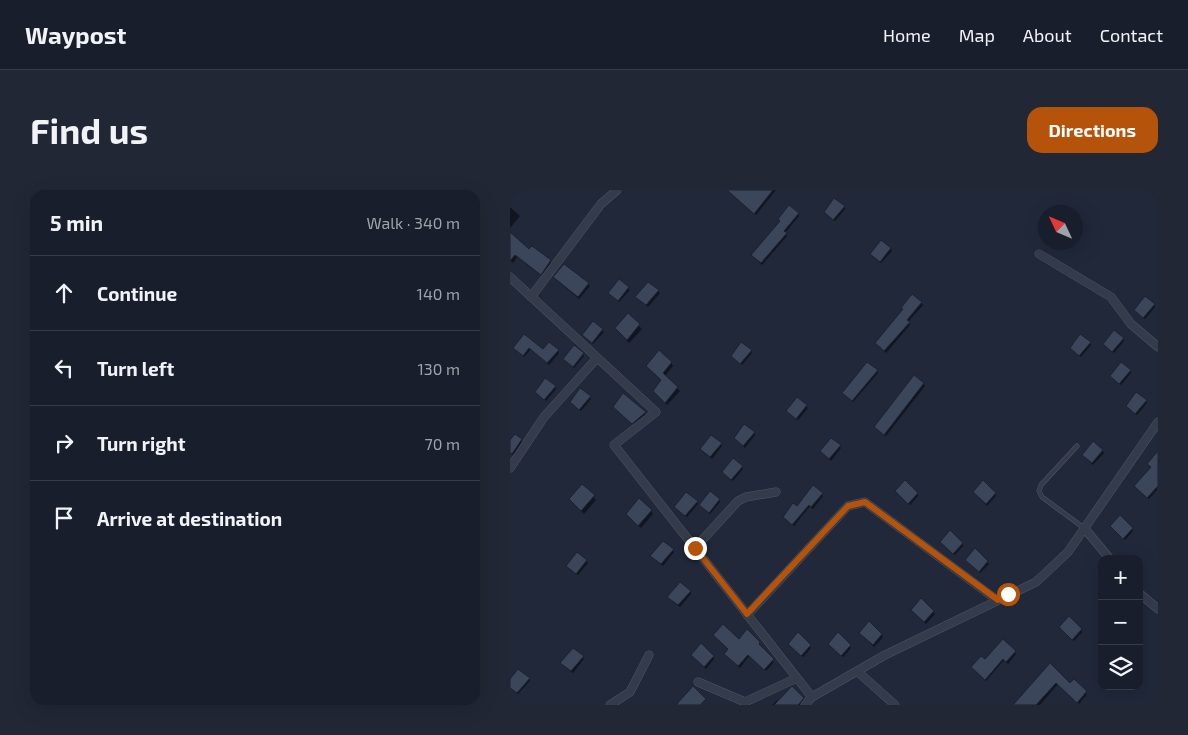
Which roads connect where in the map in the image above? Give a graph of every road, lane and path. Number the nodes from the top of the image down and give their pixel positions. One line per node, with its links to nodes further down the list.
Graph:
1 (617, 190): 4 (street)
2 (1039, 254): 5 (street)
3 (510, 278): 4 (street)
4 (531, 297): 6 (street)
5 (1158, 347)
6 (597, 358): 9 (street); 12 (street)
7 (1158, 422): 11 (street)
8 (1077, 446): 11 (lane)
9 (510, 468)
10 (776, 492): 12 (street)
11 (1085, 529): 13 (street); 15 (street)
12 (695, 548): 17 (street)
13 (1107, 555)
14 (1143, 596): 16 (street)
15 (998, 600): 17 (street); 19 (street)
16 (1158, 609)
17 (747, 614): 20 (street)
18 (649, 655): 23 (street)
19 (857, 671): 22 (street); 25 (street)
20 (797, 678): 21 (street); 22 (street)
21 (698, 682)
22 (812, 697): 24 (street)
23 (610, 705)
24 (805, 705)
25 (895, 705)

